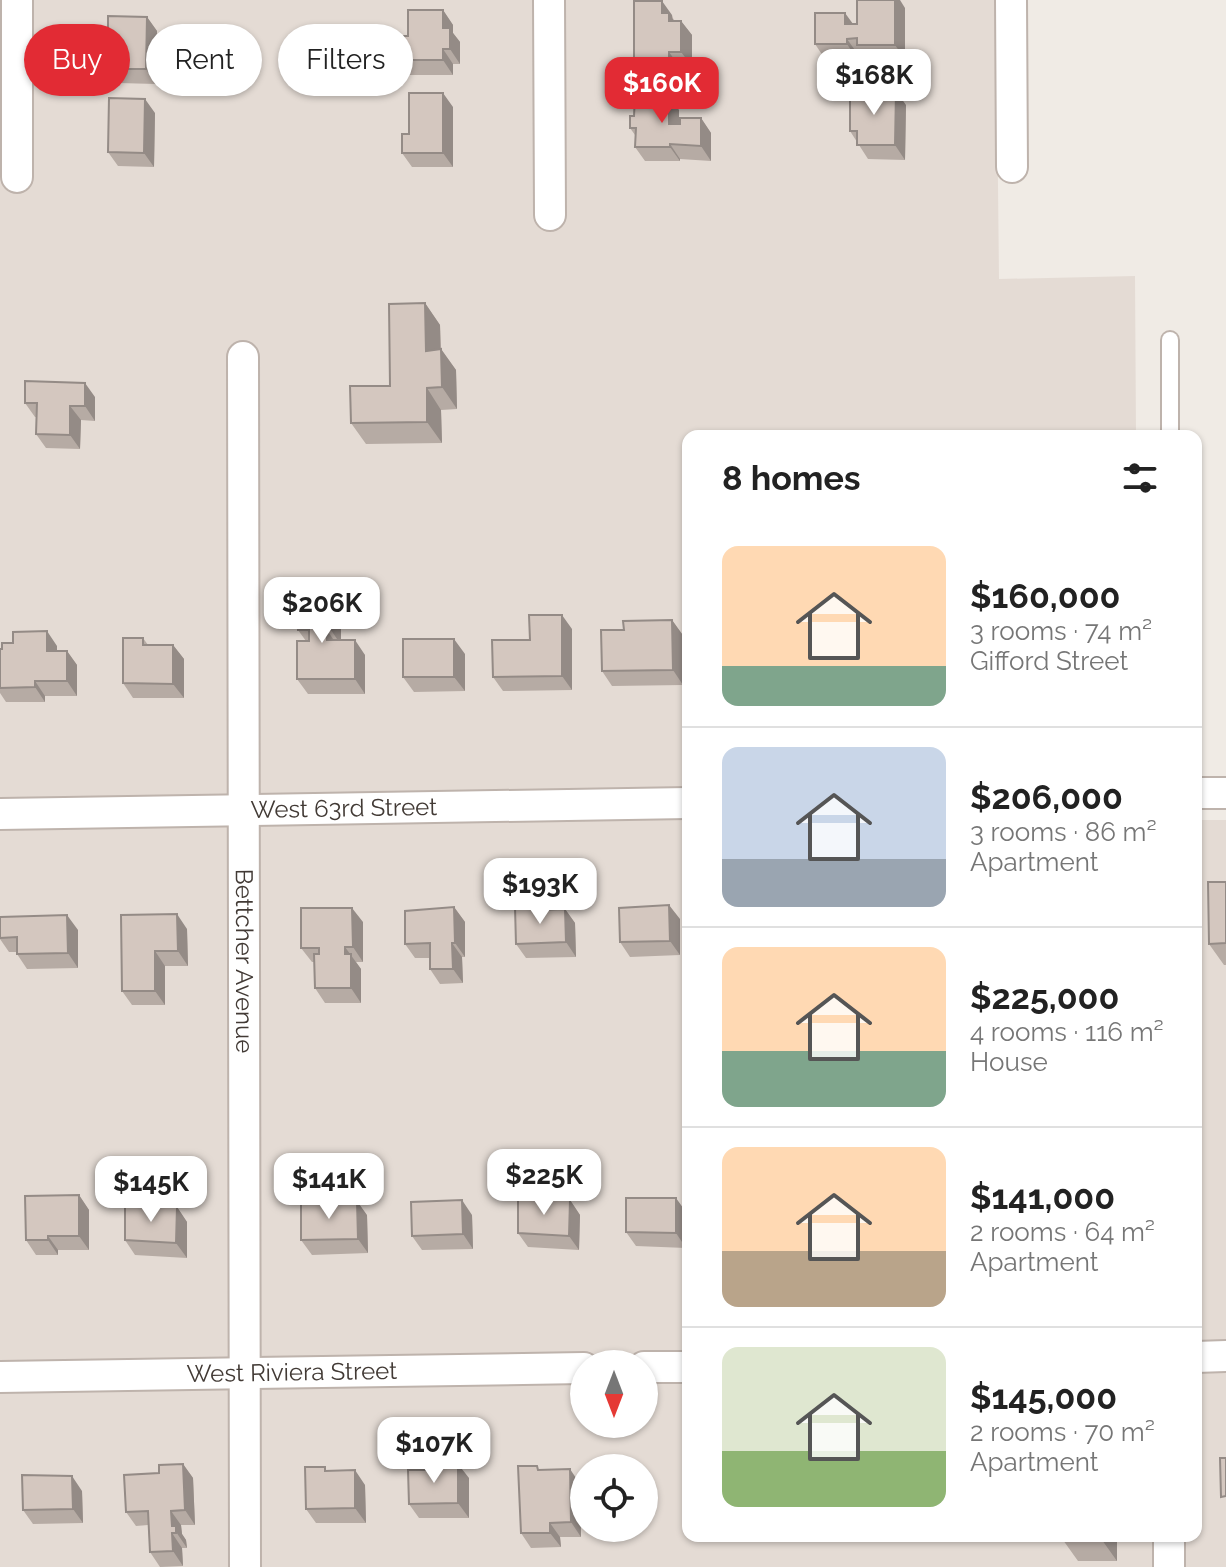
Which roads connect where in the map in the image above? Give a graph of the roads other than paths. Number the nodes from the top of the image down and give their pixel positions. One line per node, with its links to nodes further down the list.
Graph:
1 (17, 0): 5 (street)
2 (549, 0): 6 (street)
3 (1011, 0): 4 (street)
4 (1012, 167)
5 (17, 177)
6 (550, 215)
7 (1170, 340): 9 (lane)
8 (243, 357): 13 (street, Bettcher Avenue)
9 (1170, 430)
10 (1202, 793): 11 (street)
11 (1226, 793)
12 (682, 803): 13 (street, West 63rd Street)
13 (243, 812): 14 (street, West 63rd Street); 20 (street, Bettcher Avenue)
14 (0, 814)
15 (1226, 1356): 16 (street)
16 (1202, 1357)
17 (658, 1367): 18 (street)
18 (682, 1367)
19 (570, 1368): 20 (street, West Riviera Street)
20 (245, 1375): 21 (street, West Riviera Street); 23 (street, Bettcher Avenue)
21 (0, 1377)
22 (1169, 1542): 24 (street)
23 (245, 1567)
24 (1169, 1567)

